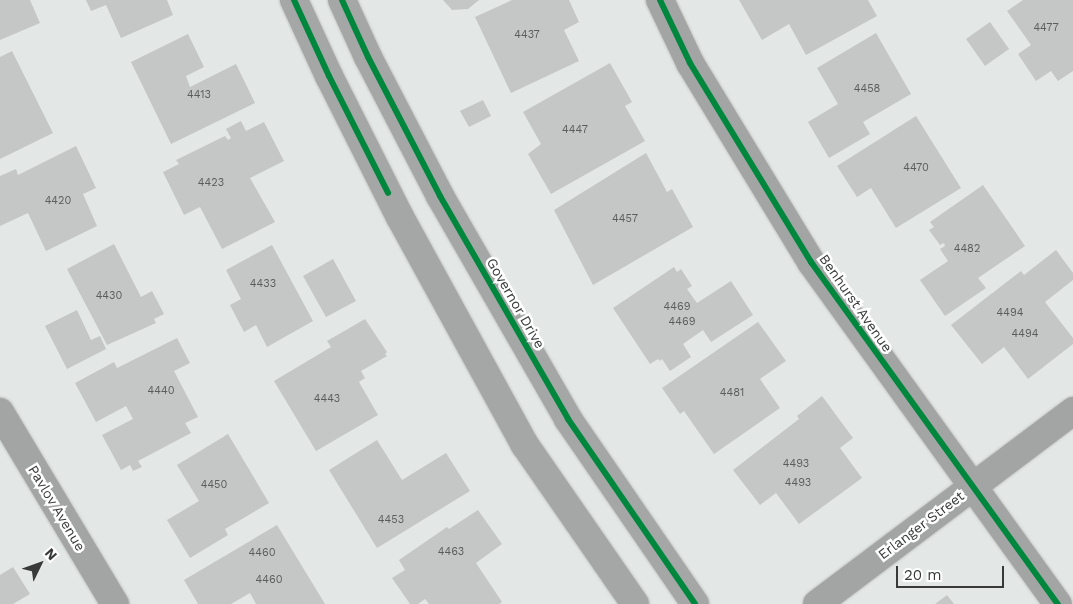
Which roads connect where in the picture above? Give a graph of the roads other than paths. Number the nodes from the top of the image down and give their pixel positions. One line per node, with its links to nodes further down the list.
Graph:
1 (294, 0): 8 (main road)
2 (342, 0): 9 (main road, Governor Drive)
3 (660, 0): 6 (street, Benhurst Avenue)
4 (1073, 411): 6 (street, Erlanger Street)
5 (0, 412): 7 (street, Pavlov Avenue)
6 (972, 486): 10 (street, Erlanger Street); 11 (street, Benhurst Avenue)
7 (115, 604)
8 (634, 604)
9 (695, 604)
10 (817, 604)
11 (1058, 604)

